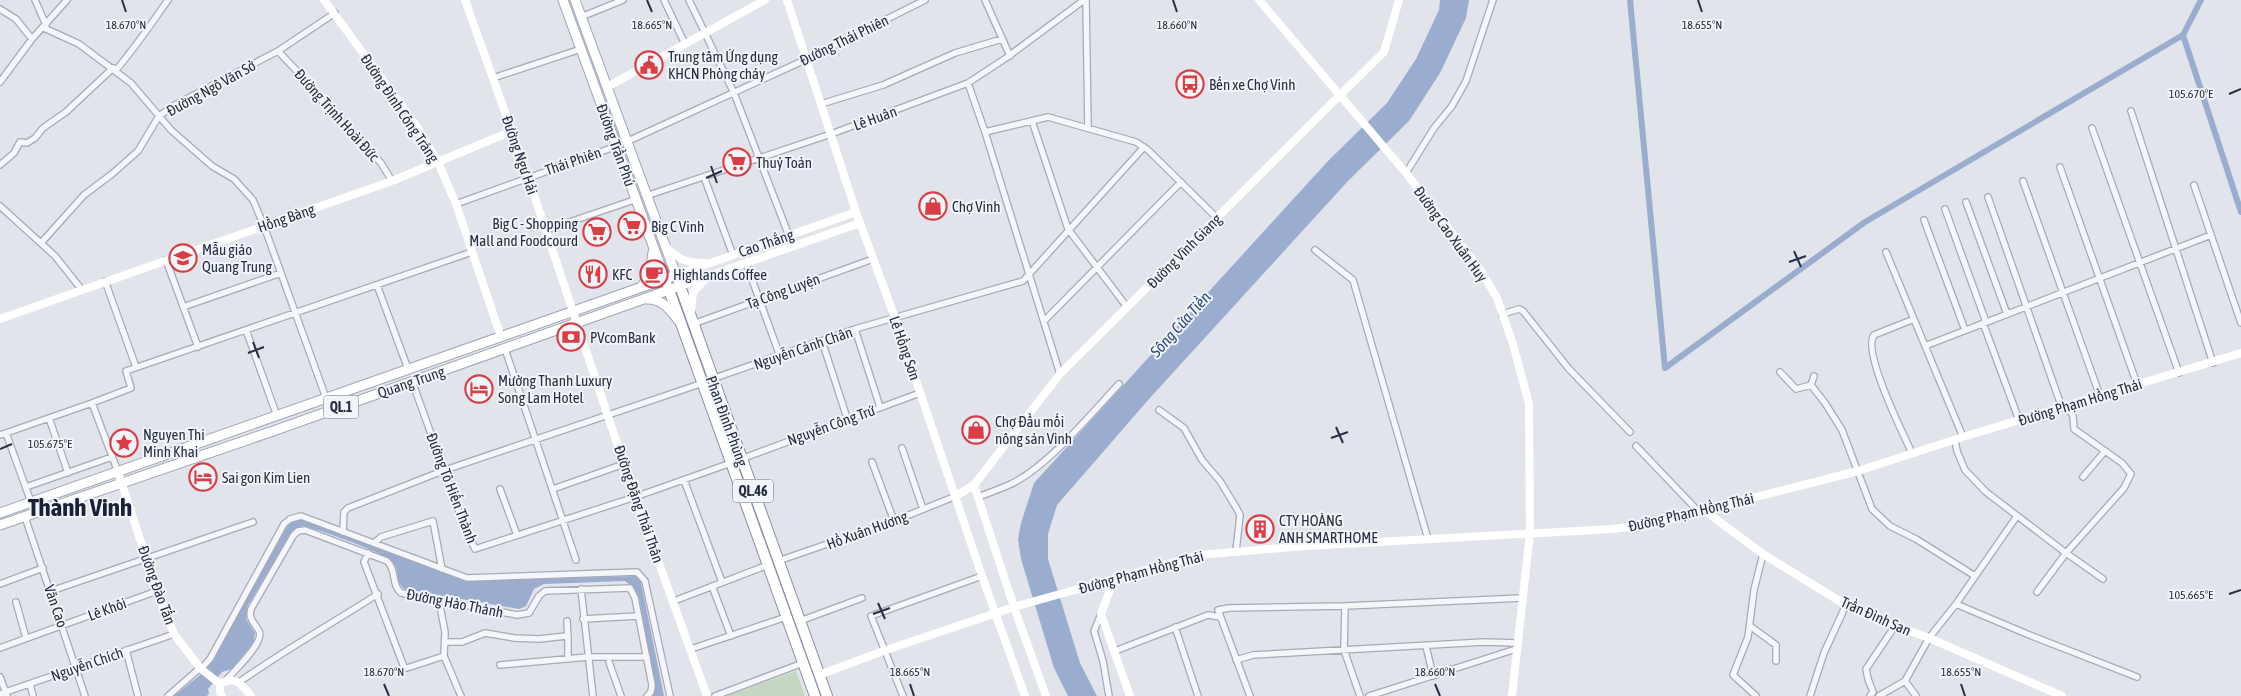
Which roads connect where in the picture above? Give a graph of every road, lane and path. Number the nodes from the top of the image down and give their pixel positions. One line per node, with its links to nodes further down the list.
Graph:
1 (35, 0): 22 (street)
2 (67, 0): 22 (street)
3 (168, 0): 31 (street)
4 (465, 0): 32 (street, Đường Ngư Hải)
5 (563, 0): 27 (main road, Đường Trần Phú)
6 (575, 0): 21 (main road, Đường Trần Phú)
7 (623, 0): 21 (street)
8 (664, 0): 26 (street)
9 (689, 0): 23 (street)
10 (765, 0): 23 (street)
11 (787, 0): 30 (street, Lê Hồng Sơn)
12 (925, 0): 30 (street, Đường Thái Phiên)
13 (985, 0): 25 (street)
14 (1085, 0): 29 (street, Lê Huân); 43 (street)
15 (1260, 0): 38 (street, Đường Cao Xuân Huy)
16 (1399, 0): 38 (street, Đường Vĩnh Giang)
17 (1493, 0): 54 (street)
18 (327, 1): 20 (street, Đường Đinh Công Tráng)
19 (0, 9): 24 (street)
20 (335, 13): 28 (street, Đường Ngô Văn Sở); 51 (street, Đường Đinh Công Tráng)
21 (581, 18): 35 (main road, Đường Trần Phú)
22 (45, 27): 24 (street); 31 (street)
23 (704, 33): 26 (street); 37 (street)
24 (32, 38): 33 (street)
25 (1002, 39): 29 (street); 39 (street)
26 (684, 44): 35 (street)
27 (581, 49): 32 (street); 36 (main road, Đường Trần Phú)
28 (278, 51): 41 (street, Đường Ngô Văn Sở); 57 (street, Đường Trịnh Hoài Đức)
29 (1010, 56): 34 (street, Lê Huân)
30 (807, 59): 37 (street, Đường Thái Phiên); 39 (street, Lê Hồng Sơn)
31 (114, 69): 41 (street); 52 (street)
32 (493, 78): 45 (street, Đường Ngư Hải)
33 (0, 82)
34 (968, 84): 46 (street); 47 (street, Lê Huân)
35 (607, 87): 36 (main road); 48 (main road, Đường Trần Phú)
36 (596, 91): 48 (main road, Đường Trần Phú)
37 (734, 93): 48 (street, Đường Thái Phiên); 50 (street)
38 (1340, 95): 54 (street, Đường Cao Xuân Huy); 69 (street, Đường Vĩnh Giang)
39 (822, 104): 47 (street, Lê Hồng Sơn)
40 (2130, 111): 81 (street)
41 (159, 116): 72 (street); 77 (street, Đường Ngô Văn Sở)
42 (1032, 120): 43 (street); 46 (street); 73 (street)
43 (1088, 128): 49 (street)
44 (2092, 128): 90 (street)
45 (512, 130): 51 (street, Hồng Bàng); 55 (street, Đường Ngư Hải)
46 (985, 132): 94 (street)
47 (832, 134): 50 (street, Lê Huân); 68 (street, Lê Hồng Sơn)
48 (622, 144): 55 (street, Thái Phiên); 61 (main road, Đường Trần Phú); 63 (main road, Đường Trần Phú)
49 (1144, 147): 59 (street); 73 (street, Nguyễn Cảnh Chân)
50 (758, 158): 56 (street, Lê Huân); 76 (street)
51 (438, 162): 57 (street, Hồng Bàng); 65 (street, Đường Đinh Công Tráng)
52 (0, 165)
53 (2060, 167): 96 (street)
54 (1406, 173): 112 (street, Đường Cao Xuân Huy)
55 (528, 177): 65 (street, Thái Phiên); 74 (street, Đường Ngư Hải)
56 (704, 177): 61 (street, Lê Huân); 85 (street)
57 (392, 181): 72 (street, Hồng Bàng)
58 (2023, 181): 104 (street)
59 (1181, 182): 69 (street); 91 (street)
60 (2194, 185): 75 (street)
61 (646, 196): 63 (main road); 78 (main road, Đường Trần Phú)
62 (1988, 197): 107 (street)
63 (637, 199): 74 (street); 80 (main road, Đường Trần Phú)
64 (1966, 202): 113 (street)
65 (456, 204): 83 (street, Đường Đinh Công Tráng)
66 (0, 206): 77 (street)
67 (1945, 209): 120 (street)
68 (856, 212): 71 (street, Lê Hồng Sơn); 76 (street, Cao Thắng)
69 (1217, 218): 109 (street, Đường Vĩnh Giang)
70 (1924, 220): 124 (street)
71 (860, 223): 79 (street); 86 (street, Lê Hồng Sơn)
72 (264, 226): 87 (street, Hồng Bàng); 92 (street)
73 (1068, 229): 91 (street); 94 (street, Nguyễn Cảnh Chân)
74 (546, 230): 110 (street, Đường Ngư Hải)
75 (2211, 235): 81 (street); 121 (street)
76 (789, 236): 79 (street); 85 (street, Cao Thắng)
77 (41, 243): 102 (street)
78 (664, 244): 88 (street); 95 (main road, Đường Trần Phú)
79 (793, 246): 89 (street)
80 (653, 247): 97 (main road, Đường Trần Phú); 101 (main road)
81 (2175, 249): 90 (street); 132 (street)
82 (1315, 250): 197 (street)
83 (472, 252): 99 (street); 125 (street, Đường Đinh Công Tráng)
84 (1886, 252): 116 (street)
85 (732, 255): 88 (street, Cao Thắng)
86 (873, 259): 106 (street, Tạ Công Luyện); 114 (street, Lê Hồng Sơn)
87 (166, 260): 98 (street, Hồng Bàng); 108 (street)
88 (711, 262): 93 (street); 95 (street, Cao Thắng)
89 (746, 263): 93 (street); 106 (street)
90 (2138, 263): 96 (street); 136 (street)
91 (1096, 268): 109 (street); 117 (street)
92 (281, 272): 108 (street); 111 (street)
93 (715, 273): 100 (street); 119 (street)
94 (1029, 273): 114 (street, Nguyễn Cảnh Chân); 117 (street)
95 (676, 275): 97 (main road, Quang Trung / QL.1); 100 (main road, Đường Trần Phú)
96 (2100, 278): 104 (street); 142 (street)
97 (665, 279): 101 (main road, Quang Trung / QL.1); 103 (main road, Đường Trần Phú)
98 (105, 282): 102 (street, Hồng Bàng); 133 (street)
99 (377, 285): 111 (street); 134 (street)
100 (680, 286): 103 (main road, Quang Trung / QL.1); 119 (highway, Phan Đình Phùng / QL.46)
101 (636, 289): 110 (main road, Quang Trung / QL.1)
102 (82, 290): 115 (street, Hồng Bàng)
103 (669, 290): 105 (main road, Quang Trung / QL.1); 119 (highway, Phan Đình Phùng / QL.46)
104 (2063, 292): 107 (street); 145 (street)
105 (640, 300): 118 (main road, Quang Trung / QL.1); 119 (main road)
106 (760, 300): 119 (street, Tạ Công Luyện); 131 (street)
107 (2027, 306): 113 (street); 149 (street)
108 (183, 307): 128 (street)
109 (1127, 307): 137 (street, Đường Vĩnh Giang)
110 (573, 312): 118 (street, Đường Đặng Thái Thân); 125 (main road, Quang Trung / QL.1)
111 (296, 314): 123 (street); 146 (street)
112 (1502, 314): 156 (street); 195 (street, Đường Cao Xuân Huy)
113 (2007, 314): 120 (street)
114 (895, 318): 122 (street, Nguyễn Cảnh Chân); 144 (street, Lê Hồng Sơn)
115 (0, 319)
116 (1914, 319): 127 (street); 165 (street)
117 (1044, 321): 137 (street)
118 (577, 323): 129 (main road, Quang Trung / QL.1); 151 (street, Đường Đặng Thái Thân)
119 (689, 323): 140 (highway, Phan Đình Phùng / QL.46)
120 (1984, 323): 124 (street); 155 (street)
121 (2241, 323)
122 (855, 329): 126 (street, Nguyễn Cảnh Chân); 148 (street)
123 (246, 330): 128 (street); 152 (street)
124 (1965, 330): 127 (street)
125 (501, 337): 129 (main road); 134 (main road, Quang Trung / QL.1)
126 (822, 342): 131 (street, Nguyễn Cảnh Chân); 154 (street)
127 (1925, 346): 159 (street)
128 (198, 347): 133 (street)
129 (505, 349): 139 (main road, Quang Trung / QL.1); 160 (street)
130 (2241, 353): 132 (street, Đường Phạm Hồng Thái)
131 (780, 356): 140 (street, Nguyễn Cảnh Chân)
132 (2213, 362): 136 (street, Đường Phạm Hồng Thái)
133 (136, 367): 147 (street)
134 (408, 369): 139 (main road); 146 (main road, Quang Trung / QL.1)
135 (1780, 372): 143 (street)
136 (2179, 373): 142 (street, Đường Phạm Hồng Thái)
137 (1060, 374): 177 (street, Đường Vĩnh Giang)
138 (1814, 376): 143 (street)
139 (412, 381): 163 (main road, Quang Trung / QL.1); 170 (street, Đường Tô Hiến Thành)
140 (708, 381): 151 (street, Nguyễn Cảnh Chân); 167 (highway, Phan Đình Phùng / QL.46)
141 (1118, 384): 183 (street)
142 (2137, 384): 145 (street, Đường Phạm Hồng Thái)
143 (1811, 385): 171 (street)
144 (920, 393): 148 (street, Nguyễn Công Trứ); 181 (street, Lê Hồng Sơn)
145 (2100, 396): 149 (street, Đường Phạm Hồng Thái)
146 (326, 398): 152 (main road, Quang Trung / QL.1)
147 (92, 402): 153 (street); 166 (street)
148 (880, 407): 154 (street, Nguyễn Công Trứ)
149 (2065, 407): 155 (street, Đường Phạm Hồng Thái); 164 (street)
150 (1159, 410): 199 (street)
151 (609, 415): 160 (street, Nguyễn Cảnh Chân); 169 (street, Đường Đặng Thái Thân)
152 (277, 416): 158 (main road, Quang Trung / QL.1)
153 (49, 418): 157 (street); 173 (street)
154 (847, 418): 167 (street, Nguyễn Công Trứ)
155 (2019, 420): 159 (street, Đường Phạm Hồng Thái)
156 (1630, 432)
157 (3, 434): 178 (street)
158 (209, 439): 163 (main road); 172 (main road, Quang Trung / QL.1)
159 (1959, 439): 165 (street, Đường Phạm Hồng Thái); 188 (street)
160 (535, 440): 170 (street, Nguyễn Cảnh Chân); 180 (street)
161 (1636, 446): 186 (street)
162 (902, 448): 185 (street)
163 (214, 451): 176 (main road, Quang Trung / QL.1)
164 (2105, 451): 174 (street); 200 (street)
165 (1912, 453): 171 (street, Đường Phạm Hồng Thái)
166 (112, 457): 172 (street); 173 (street)
167 (736, 460): 175 (street, Nguyễn Công Trứ); 205 (highway, Phan Đình Phùng / QL.46)
168 (872, 462): 191 (street)
169 (624, 464): 180 (street); 182 (street, Đường Đặng Thái Thân)
170 (445, 470): 194 (street, Nguyễn Cảnh Chân); 196 (street, Đường Tô Hiến Thành)
171 (1858, 471): 186 (street, Đường Phạm Hồng Thái); 209 (street)
172 (118, 472): 176 (street, Đường Đào Tấn); 184 (main road, Quang Trung / QL.1)
173 (68, 473): 178 (street)
174 (2083, 477)
175 (684, 480): 182 (street, Nguyễn Công Trứ); 212 (street)
176 (122, 483): 189 (main road, Quang Trung / QL.1); 203 (street, Đường Đào Tấn)
177 (974, 484): 181 (street, Đường Vĩnh Giang); 183 (street)
178 (26, 487): 184 (street)
179 (500, 489): 196 (street)
180 (553, 489): 190 (street)
181 (956, 496): 185 (street, Hồ Xuân Hương); 208 (street, Lê Hồng Sơn)
182 (635, 497): 190 (street, Đường Tô Hiến Thành); 222 (street, Đường Đặng Thái Thân)
183 (978, 497): 228 (street)
184 (31, 502): 187 (main road, Quang Trung / QL.1)
185 (922, 509): 191 (street, Hồ Xuân Hương)
186 (1702, 511): 195 (street, Đường Phạm Hồng Thái); 202 (street, Trần Đình San)
187 (0, 513)
188 (2017, 516): 200 (street); 209 (street)
189 (24, 517): 193 (main road, Quang Trung / QL.1); 206 (street, Văn Cao)
190 (562, 520): 196 (street, Đường Tô Hiến Thành); 204 (street)
191 (894, 521): 205 (street, Hồ Xuân Hương)
192 (252, 522): 203 (street)
193 (0, 525)
194 (343, 532): 198 (street); 266 (street)
195 (1530, 533): 197 (street, Đường Phạm Hồng Thái); 221 (street, Đường Cao Xuân Huy)
196 (517, 535)
197 (1428, 540): 199 (street, Đường Phạm Hồng Thái)
198 (374, 543): 207 (street); 207 (street)
199 (1236, 551): 210 (street, Đường Phạm Hồng Thái)
200 (2066, 553): 211 (street); 218 (street)
201 (368, 554): 219 (street); 223 (street, Đường Hào Thành); 274 (street, Đường Hào Thành)
202 (1763, 554): 225 (street, Trần Đình San); 238 (street)
203 (146, 558): 216 (street); 217 (street, Đường Đào Tấn)
204 (576, 560)
205 (773, 563): 212 (street, Hồ Xuân Hương); 232 (highway, Phan Đình Phùng / QL.46); 236 (highway, Phan Đình Phùng / QL.46)
206 (43, 568): 213 (street); 216 (street, Văn Cao)
207 (442, 569): 286 (street)
208 (982, 576): 229 (street, Lê Hồng Sơn); 252 (street)
209 (1975, 576): 226 (street)
210 (1114, 579): 228 (street, Đường Phạm Hồng Thái); 230 (street)
211 (2103, 580)
212 (722, 582): 214 (street, Hồ Xuân Hương)
213 (0, 584)
214 (712, 586): 222 (street, Hồ Xuân Hương); 242 (street)
215 (581, 589): 223 (street, Đường Hào Thành); 231 (street, Đường Hào Thành); 234 (street)
216 (50, 591): 237 (street, Văn Cao)
217 (157, 591): 237 (street, Lê Khôi); 241 (street, Đường Đào Tấn)
218 (2037, 592)
219 (378, 594): 255 (street); 272 (street)
220 (862, 598): 236 (street)
221 (1522, 598): 227 (street); 248 (street, Đường Cao Xuân Huy)
222 (674, 600): 250 (street, Đường Đặng Thái Thân)
223 (439, 601): 246 (street)
224 (16, 602): 243 (street)
225 (1846, 604): 239 (street, Trần Đình San); 302 (street)
226 (1956, 604): 245 (street); 270 (street)
227 (1345, 606): 233 (street); 253 (street)
228 (1014, 607): 229 (street); 293 (street)
229 (996, 613): 252 (street); 292 (street, Lê Hồng Sơn)
230 (1101, 614): 254 (street); 294 (street)
231 (638, 616): 234 (street); 257 (street, Đường Hào Thành)
232 (786, 617): 242 (street); 263 (highway, Phan Đình Phùng / QL.46)
233 (1220, 617): 240 (street); 260 (street)
234 (583, 619): 256 (street)
235 (567, 621): 244 (street)
236 (800, 621): 259 (highway, Phan Đình Phùng / QL.46)
237 (63, 625): 243 (street, Lê Khôi); 265 (street, Văn Cao)
238 (1750, 626): 261 (street); 301 (street)
239 (1895, 626): 245 (street, Trần Đình San); 276 (street)
240 (1175, 627): 254 (street); 296 (street)
241 (174, 634): 251 (street, Nguyễn Chích); 266 (street, Đường Đào Tấn)
242 (731, 636): 250 (street)
243 (26, 638): 249 (street, Lê Khôi)
244 (568, 638): 246 (street); 258 (street)
245 (1929, 638): 271 (street); 305 (street, Trần Đình San)
246 (445, 642): 255 (street)
247 (1426, 646): 248 (street); 253 (street); 268 (street)
248 (1517, 646): 268 (street); 300 (street, Đường Cao Xuân Huy)
249 (0, 648)
250 (691, 649): 287 (street, Đường Đặng Thái Thân)
251 (126, 650): 265 (street, Nguyễn Chích); 279 (street)
252 (886, 650): 267 (street); 291 (street)
253 (1344, 650): 260 (street); 298 (street)
254 (1115, 651): 295 (street)
255 (444, 656): 282 (street)
256 (588, 657): 257 (street); 258 (street); 283 (street)
257 (647, 657): 285 (street, Đường Hào Thành)
258 (568, 659): 264 (street)
259 (814, 660): 263 (main road); 267 (highway, Phan Đình Phùng / QL.46)
260 (1236, 660): 297 (street)
261 (1776, 661)
262 (609, 662): 284 (street)
263 (803, 663): 288 (street); 289 (highway, Phan Đình Phùng / QL.46)
264 (500, 665)
265 (76, 668): 273 (street, Nguyễn Chích); 278 (street, Văn Cao)
266 (201, 669): 274 (street, Đường Đào Tấn); 280 (street)
267 (820, 675): 290 (highway, Phan Đình Phùng / QL.46)
268 (1433, 676): 299 (street)
269 (0, 677): 275 (street)
270 (2137, 677)
271 (1905, 681): 303 (street); 304 (street)
272 (238, 683): 274 (street, Đường Đào Tấn); 281 (street, Đường Đào Tấn)
273 (30, 684): 275 (street, Nguyễn Chích); 277 (street)
274 (220, 688)
275 (4, 694)
276 (1872, 695)
277 (33, 696)
278 (85, 696)
279 (138, 696)
280 (168, 696)
281 (251, 696)
282 (461, 696)
283 (593, 696)
284 (621, 696)
285 (648, 696)
286 (670, 696)
287 (707, 696)
288 (715, 696)
289 (815, 696)
290 (827, 696)
291 (903, 696)
292 (1025, 696)
293 (1046, 696)
294 (1109, 696)
295 (1130, 696)
296 (1198, 696)
297 (1250, 696)
298 (1360, 696)
299 (1369, 696)
300 (1512, 696)
301 (1756, 696)
302 (1810, 696)
303 (1879, 696)
304 (1916, 696)
305 (2062, 696)

